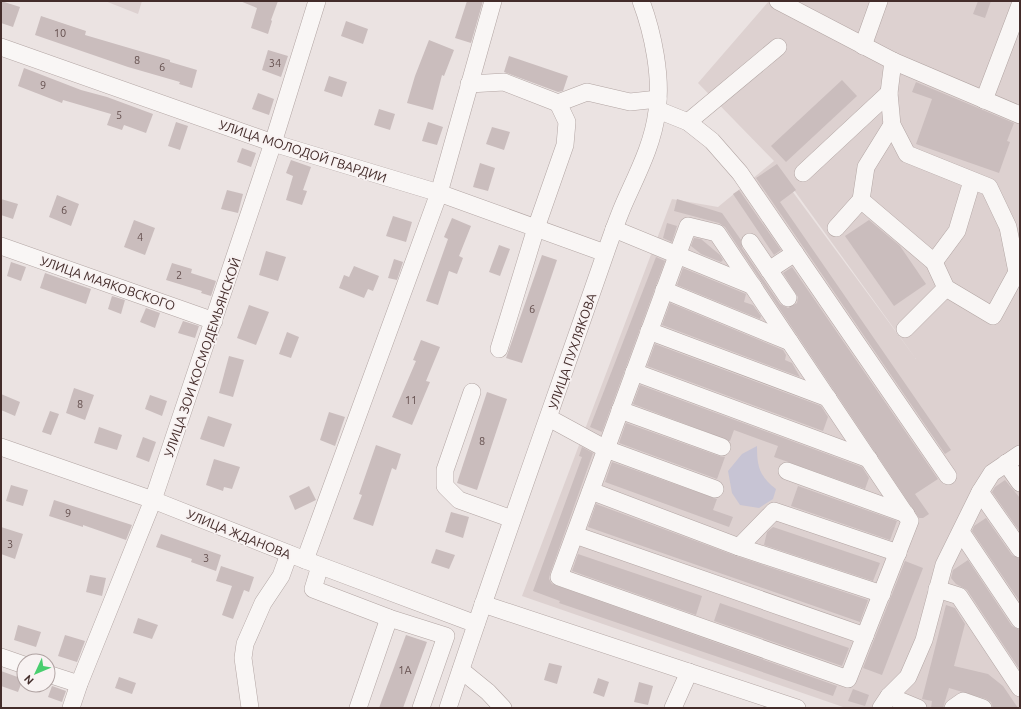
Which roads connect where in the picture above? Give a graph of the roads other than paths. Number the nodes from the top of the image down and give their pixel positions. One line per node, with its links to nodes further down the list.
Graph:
1 (318, 1): 19 (street, УЛИЦА ЗОИ КОСМОДЕМЬЯНСКОЙ)
2 (493, 1): 11 (street)
3 (641, 1): 15 (street, УЛИЦА ПУХЛЯКОВА)
4 (778, 1): 7 (street)
5 (878, 1): 7 (street)
6 (1020, 5): 13 (street)
7 (863, 46): 10 (street)
8 (1, 47): 19 (street, УЛИЦА МОЛОДОЙ ГВАРДИИ)
9 (778, 47): 17 (street)
10 (893, 61): 12 (street); 13 (street)
11 (469, 84): 14 (street); 22 (street)
12 (890, 93): 18 (street); 20 (street)
13 (984, 100): 16 (street)
14 (558, 103): 15 (street); 24 (street)
15 (658, 104): 17 (street); 26 (street, УЛИЦА ПУХЛЯКОВА)
16 (1020, 115)
17 (688, 122): 30 (street)
18 (892, 125): 21 (street); 23 (street)
19 (273, 144): 22 (street, УЛИЦА МОЛОДОЙ ГВАРДИИ); 38 (street, УЛИЦА ЗОИ КОСМОДЕМЬЯНСКОЙ)
20 (803, 173)
21 (972, 181): 32 (street); 35 (street)
22 (438, 193): 24 (street, УЛИЦА МОЛОДОЙ ГВАРДИИ); 68 (street)
23 (861, 200): 25 (street); 32 (street)
24 (536, 228): 29 (street, УЛИЦА МОЛОДОЙ ГВАРДИИ); 42 (street)
25 (836, 228)
26 (614, 230): 29 (street, УЛИЦА ПУХЛЯКОВА); 31 (street)
27 (750, 242): 33 (street)
28 (1, 246): 38 (street, УЛИЦА МАЯКОВСКОГО)
29 (605, 253): 47 (street, УЛИЦА ПУХЛЯКОВА)
30 (795, 253): 33 (street); 54 (street)
31 (677, 256): 34 (street); 34 (street); 36 (street)
32 (934, 262): 35 (street)
33 (768, 270): 37 (street)
34 (753, 286): 41 (street)
35 (946, 288): 39 (street)
36 (664, 290): 40 (street); 41 (street)
37 (788, 298)
38 (214, 321): 59 (street, УЛИЦА ЗОИ КОСМОДЕМЬЯНСКОЙ)
39 (904, 330)
40 (649, 331): 43 (street); 45 (street)
41 (790, 342): 45 (street)
42 (499, 349)
43 (634, 372): 46 (street); 51 (street)
44 (472, 392): 61 (street)
45 (828, 398): 51 (street)
46 (620, 410): 48 (street); 49 (street)
47 (549, 418): 49 (street); 61 (street, УЛИЦА ПУХЛЯКОВА)
48 (722, 447)
49 (606, 449): 56 (street); 57 (street)
50 (3, 452): 59 (street, УЛИЦА ЖДАНОВА)
51 (869, 459): 60 (street)
52 (1013, 459): 55 (street); 58 (street)
53 (787, 471): 60 (street)
54 (948, 476)
55 (1020, 483)
56 (716, 488)
57 (591, 491): 63 (street); 64 (street)
58 (980, 492): 62 (street); 65 (street)
59 (154, 500): 67 (street, УЛИЦА ЖДАНОВА); 81 (street, УЛИЦА ЗОИ КОСМОДЕМЬЯНСКОЙ)
60 (906, 514): 66 (street)
61 (512, 519): 71 (street, УЛИЦА ПУХЛЯКОВА)
62 (962, 532): 69 (street); 73 (street)
63 (575, 535): 75 (street); 75 (street)
64 (740, 547): 66 (street); 70 (street)
65 (1020, 549)
66 (898, 553): 70 (street)
67 (289, 554): 68 (street, УЛИЦА ЖДАНОВА); 85 (street)
68 (312, 563): 72 (street); 74 (street, УЛИЦА ЖДАНОВА)
69 (937, 589): 82 (street); 83 (street)
70 (882, 594): 75 (street)
71 (483, 604): 74 (street, УЛИЦА ПУХЛЯКОВА); 79 (street)
72 (389, 618): 86 (street); 87 (street)
73 (1020, 620)
74 (476, 624): 78 (street, УЛИЦА ПУХЛЯКОВА)
75 (865, 636)
76 (1, 657): 77 (street)
77 (16, 662)
78 (461, 670): 88 (street, УЛИЦА ПУХЛЯКОВА); 89 (street)
79 (689, 672): 90 (street); 91 (street)
80 (56, 677): 81 (street)
81 (79, 684): 84 (street, УЛИЦА ЗОИ КОСМОДЕМЬЯНСКОЙ)
82 (1020, 688)
83 (885, 702): 92 (street)
84 (71, 708)
85 (250, 708)
86 (358, 708)
87 (421, 708)
88 (448, 708)
89 (503, 708)
90 (673, 708)
91 (797, 708)
92 (918, 708)
93 (953, 708): 94 (street)
94 (983, 708)

